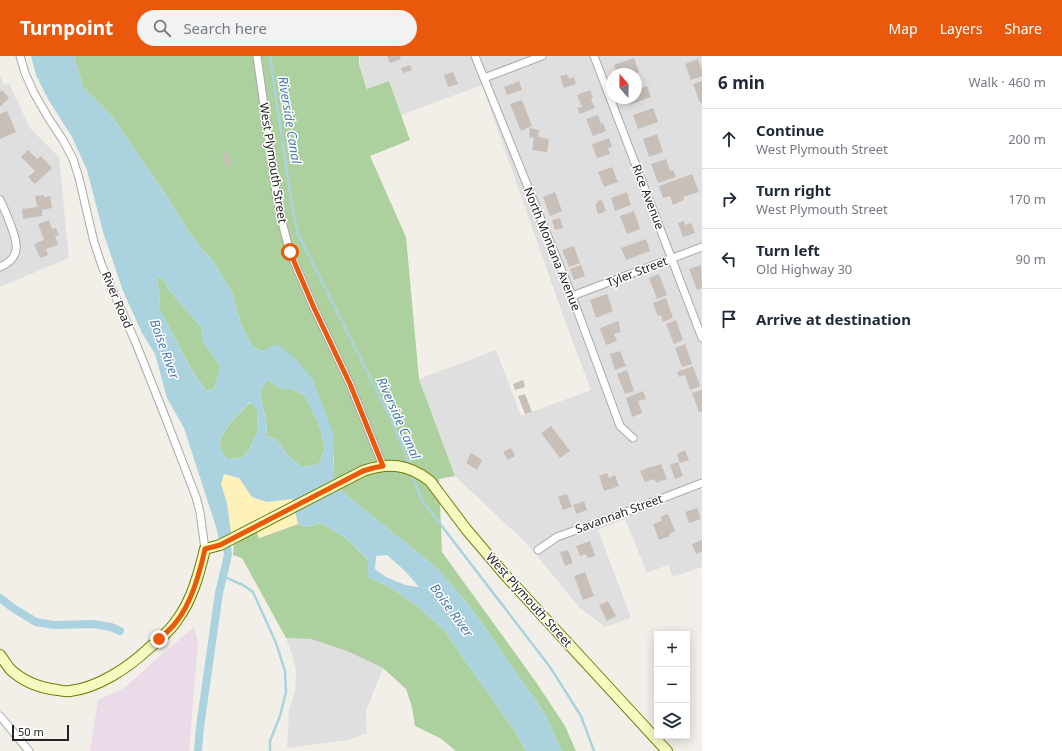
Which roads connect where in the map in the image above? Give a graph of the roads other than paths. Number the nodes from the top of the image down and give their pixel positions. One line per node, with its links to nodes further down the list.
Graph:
1 (20, 56): 16 (street, River Road)
2 (257, 56): 14 (street, West Plymouth Street)
3 (475, 56): 6 (street, North Montana Avenue)
4 (542, 56): 6 (street)
5 (594, 56): 9 (street, Rice Avenue)
6 (484, 78): 11 (street, North Montana Avenue)
7 (0, 200): 10 (street)
8 (702, 247): 9 (street, Tyler Street)
9 (672, 259): 11 (street, Tyler Street); 12 (street, Rice Avenue)
10 (0, 268)
11 (572, 296): 13 (street, North Montana Avenue)
12 (702, 338)
13 (633, 438)
14 (383, 466): 16 (street, West Plymouth Street); 21 (street, West Plymouth Street)
15 (702, 482): 17 (street, Savannah Street)
16 (205, 549): 18 (street)
17 (538, 550)
18 (0, 655)
19 (0, 716): 20 (street)
20 (29, 751)
21 (667, 751)

